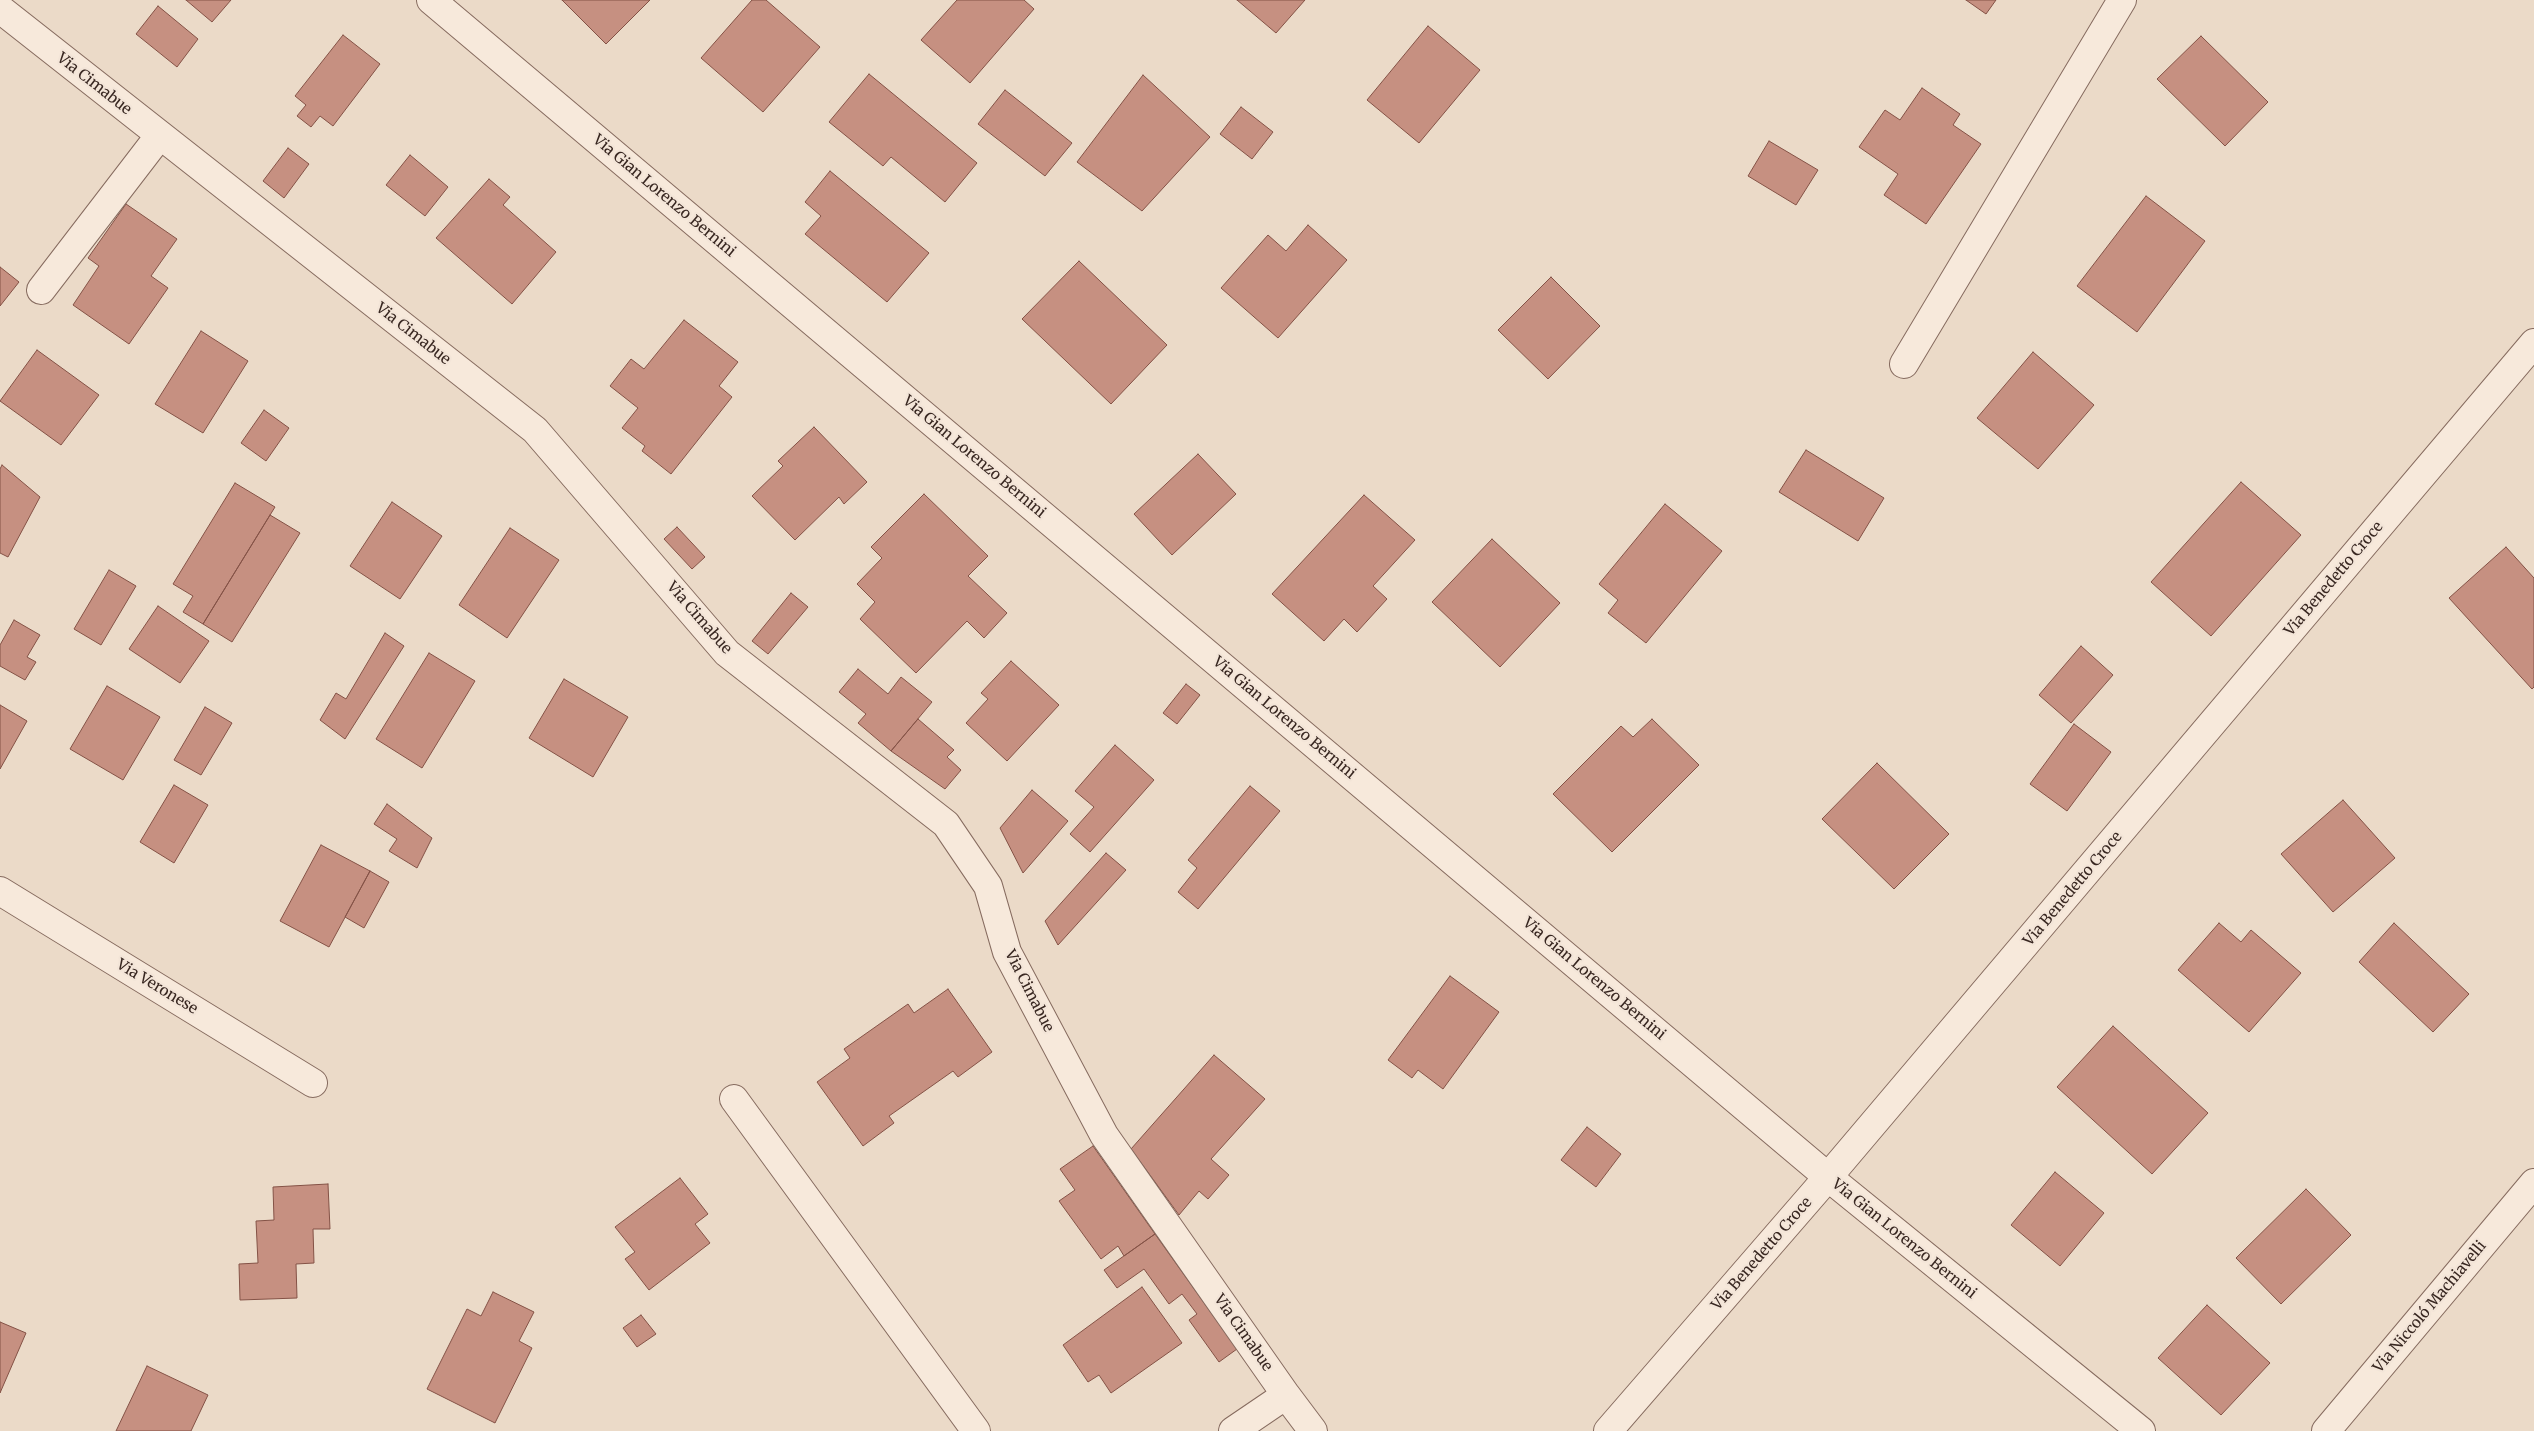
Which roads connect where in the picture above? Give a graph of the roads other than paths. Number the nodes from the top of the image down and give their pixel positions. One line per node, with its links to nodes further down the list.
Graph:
1 (431, 0): 11 (street, Via Gian Lorenzo Bernini)
2 (2122, 0): 7 (street)
3 (0, 9): 4 (street, Via Cimabue)
4 (160, 135): 5 (street); 13 (street, Via Cimabue)
5 (41, 290)
6 (2534, 343): 11 (street, Via Benedetto Croce)
7 (1904, 364)
8 (0, 892): 9 (street, Via Veronese)
9 (313, 1083)
10 (734, 1099): 14 (street)
11 (1828, 1177): 17 (street, Via Benedetto Croce); 18 (street, Via Gian Lorenzo Bernini)
12 (2534, 1183): 19 (street, Via Niccoló Machiavelli)
13 (1286, 1395): 15 (street); 16 (street)
14 (976, 1431)
15 (1233, 1431)
16 (1313, 1431)
17 (1608, 1431)
18 (2141, 1431)
19 (2326, 1431)

